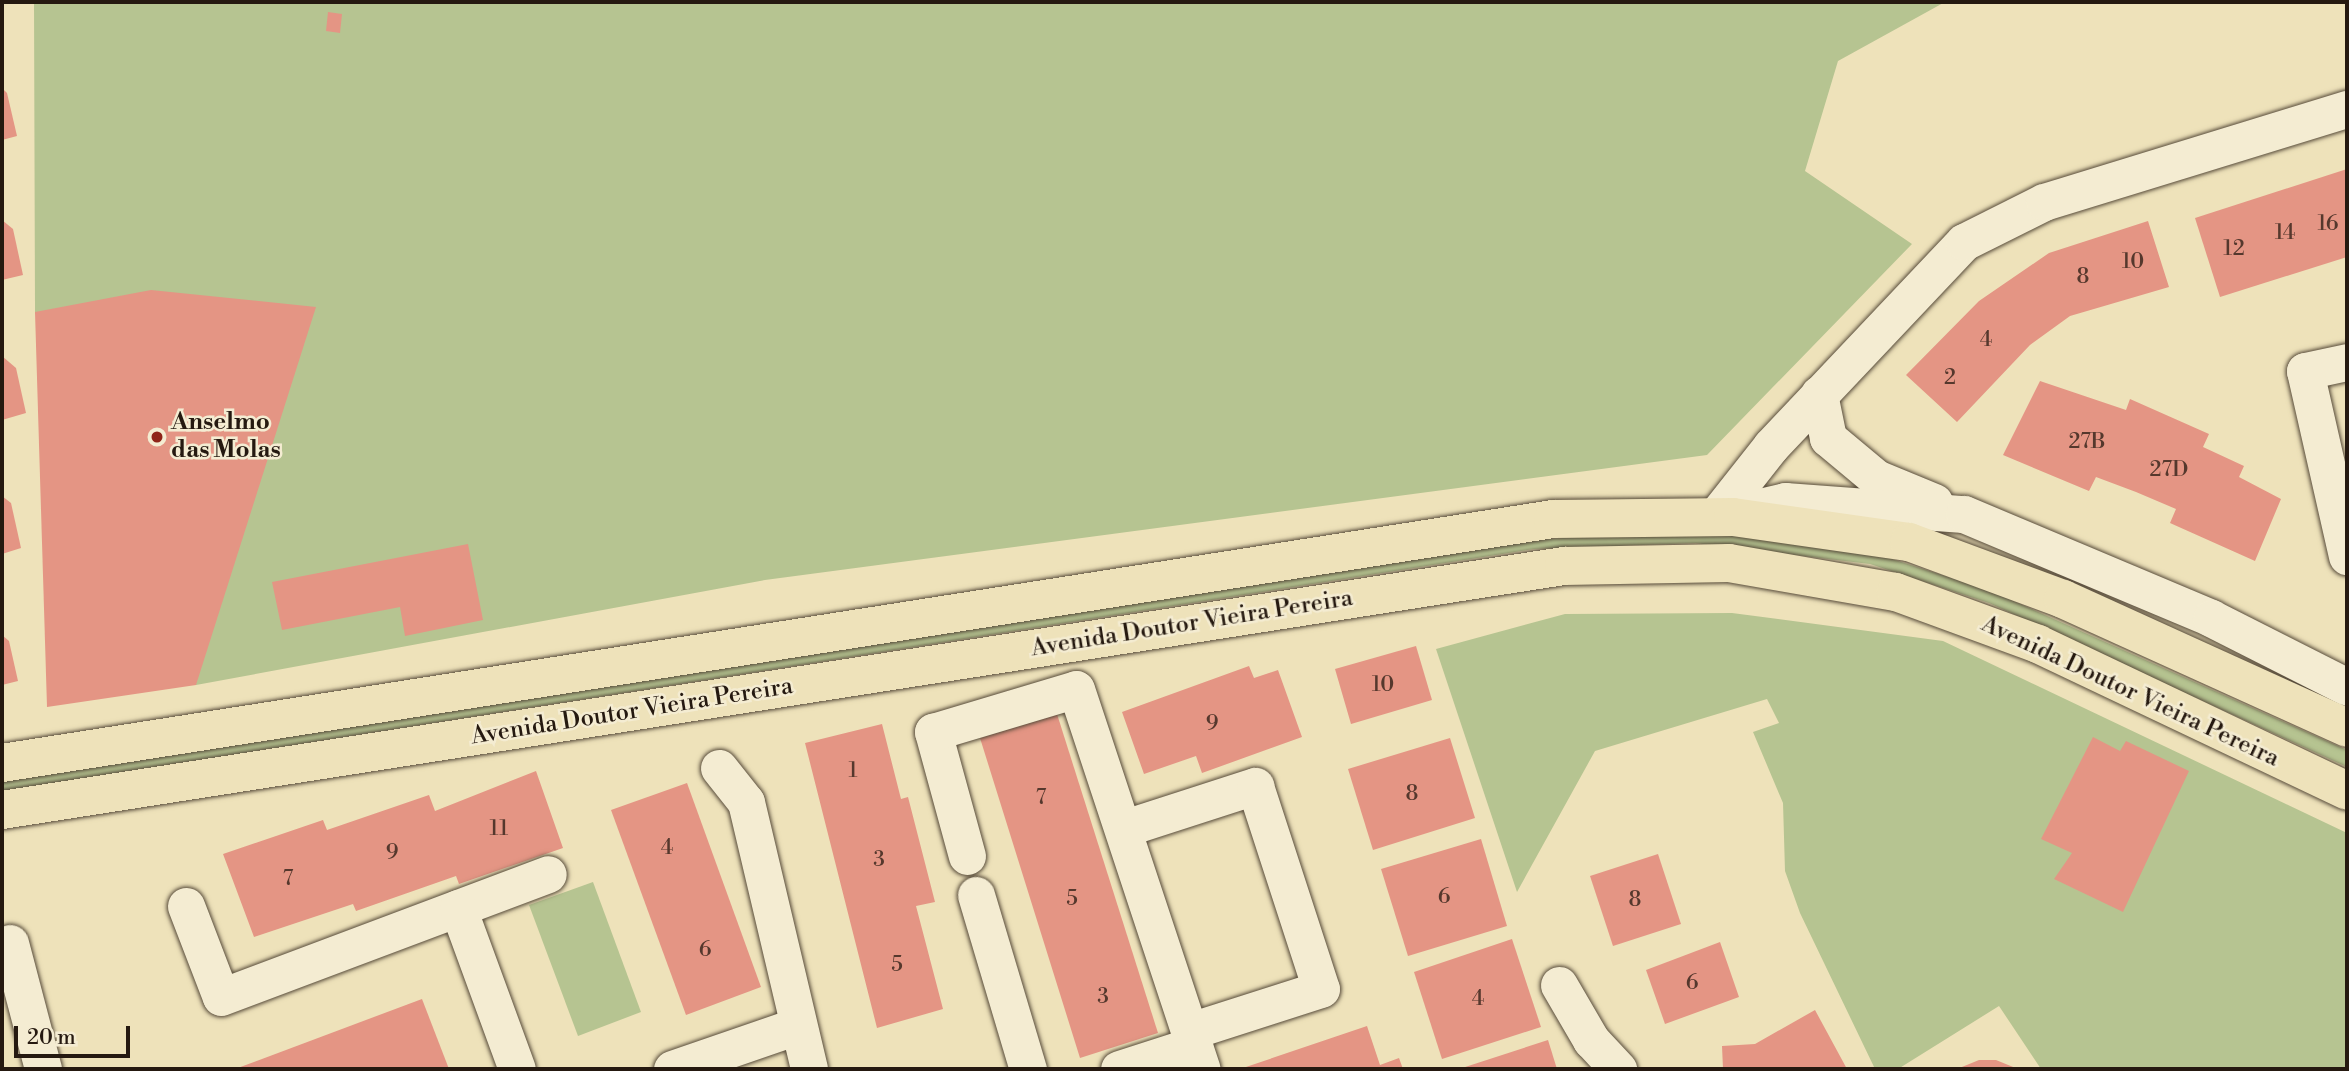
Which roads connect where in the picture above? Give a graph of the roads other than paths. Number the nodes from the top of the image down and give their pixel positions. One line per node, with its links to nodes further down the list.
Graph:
1 (2347, 109): 3 (street)
2 (2347, 362): 4 (street)
3 (1819, 394): 5 (street); 6 (street)
4 (2341, 501): 7 (street)
5 (1964, 514): 6 (street, Avenida Doutor Vieira Pereira); 8 (street, Avenida Doutor Vieira Pereira)
6 (1715, 517): 9 (main road, Avenida Doutor Vieira Pereira); 10 (main road, Avenida Doutor Vieira Pereira)
7 (2347, 556)
8 (2347, 687)
9 (2347, 728)
10 (2, 763)
11 (719, 768): 22 (street)
12 (2347, 791): 13 (main road, Avenida Doutor Vieira Pereira)
13 (2, 810)
14 (1125, 828): 15 (street); 23 (street); 23 (street)
15 (967, 856)
16 (548, 874): 19 (street)
17 (976, 895): 28 (street)
18 (186, 906): 19 (street)
19 (458, 908): 25 (street)
20 (10, 943): 24 (street)
21 (1559, 985): 30 (street)
22 (797, 1026): 26 (street); 27 (street)
23 (1195, 1056): 29 (street)
24 (43, 1069)
25 (517, 1069)
26 (672, 1069)
27 (808, 1069)
28 (1028, 1069)
29 (1119, 1069)
30 (1618, 1069)

